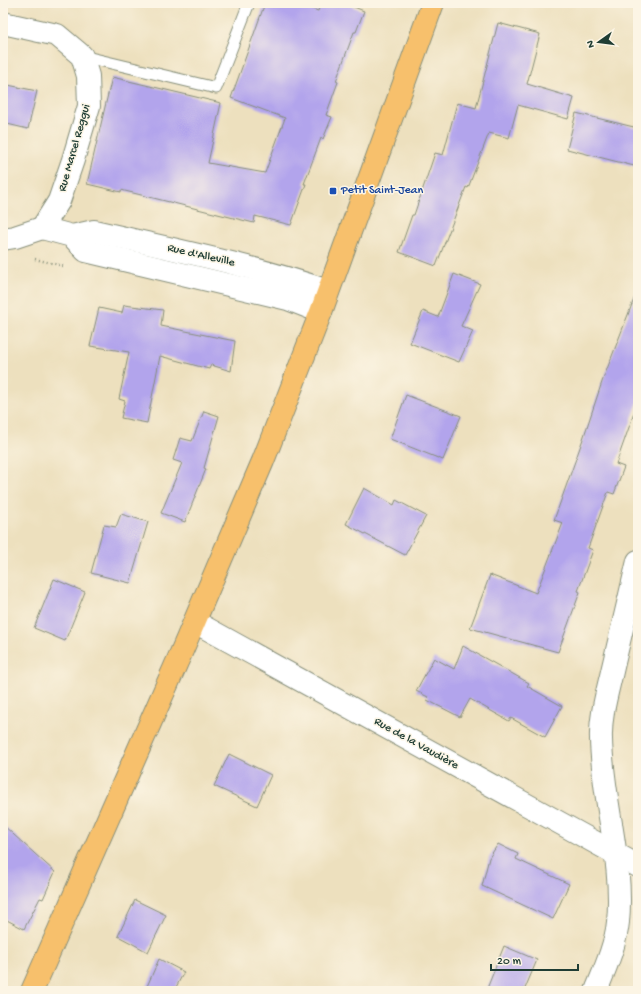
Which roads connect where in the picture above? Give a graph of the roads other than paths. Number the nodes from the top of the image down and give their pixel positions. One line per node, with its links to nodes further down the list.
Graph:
1 (249, 3): 4 (lane)
2 (433, 3): 8 (main road)
3 (3, 23): 4 (street)
4 (82, 56): 5 (street, Rue Marcel Reggui)
5 (42, 228): 6 (street, Rue d'Alleville); 7 (street)
6 (72, 236): 8 (street, Rue d'Alleville); 9 (street, Rue d'Alleville)
7 (3, 239)
8 (328, 291): 9 (main road)
9 (321, 312): 11 (main road)
10 (638, 561): 12 (street)
11 (195, 622): 12 (street, Rue de la Vaudière); 14 (main road)
12 (615, 853): 13 (street, Rue de la Vaudière); 15 (street)
13 (638, 866)
14 (32, 991)
15 (596, 991)

